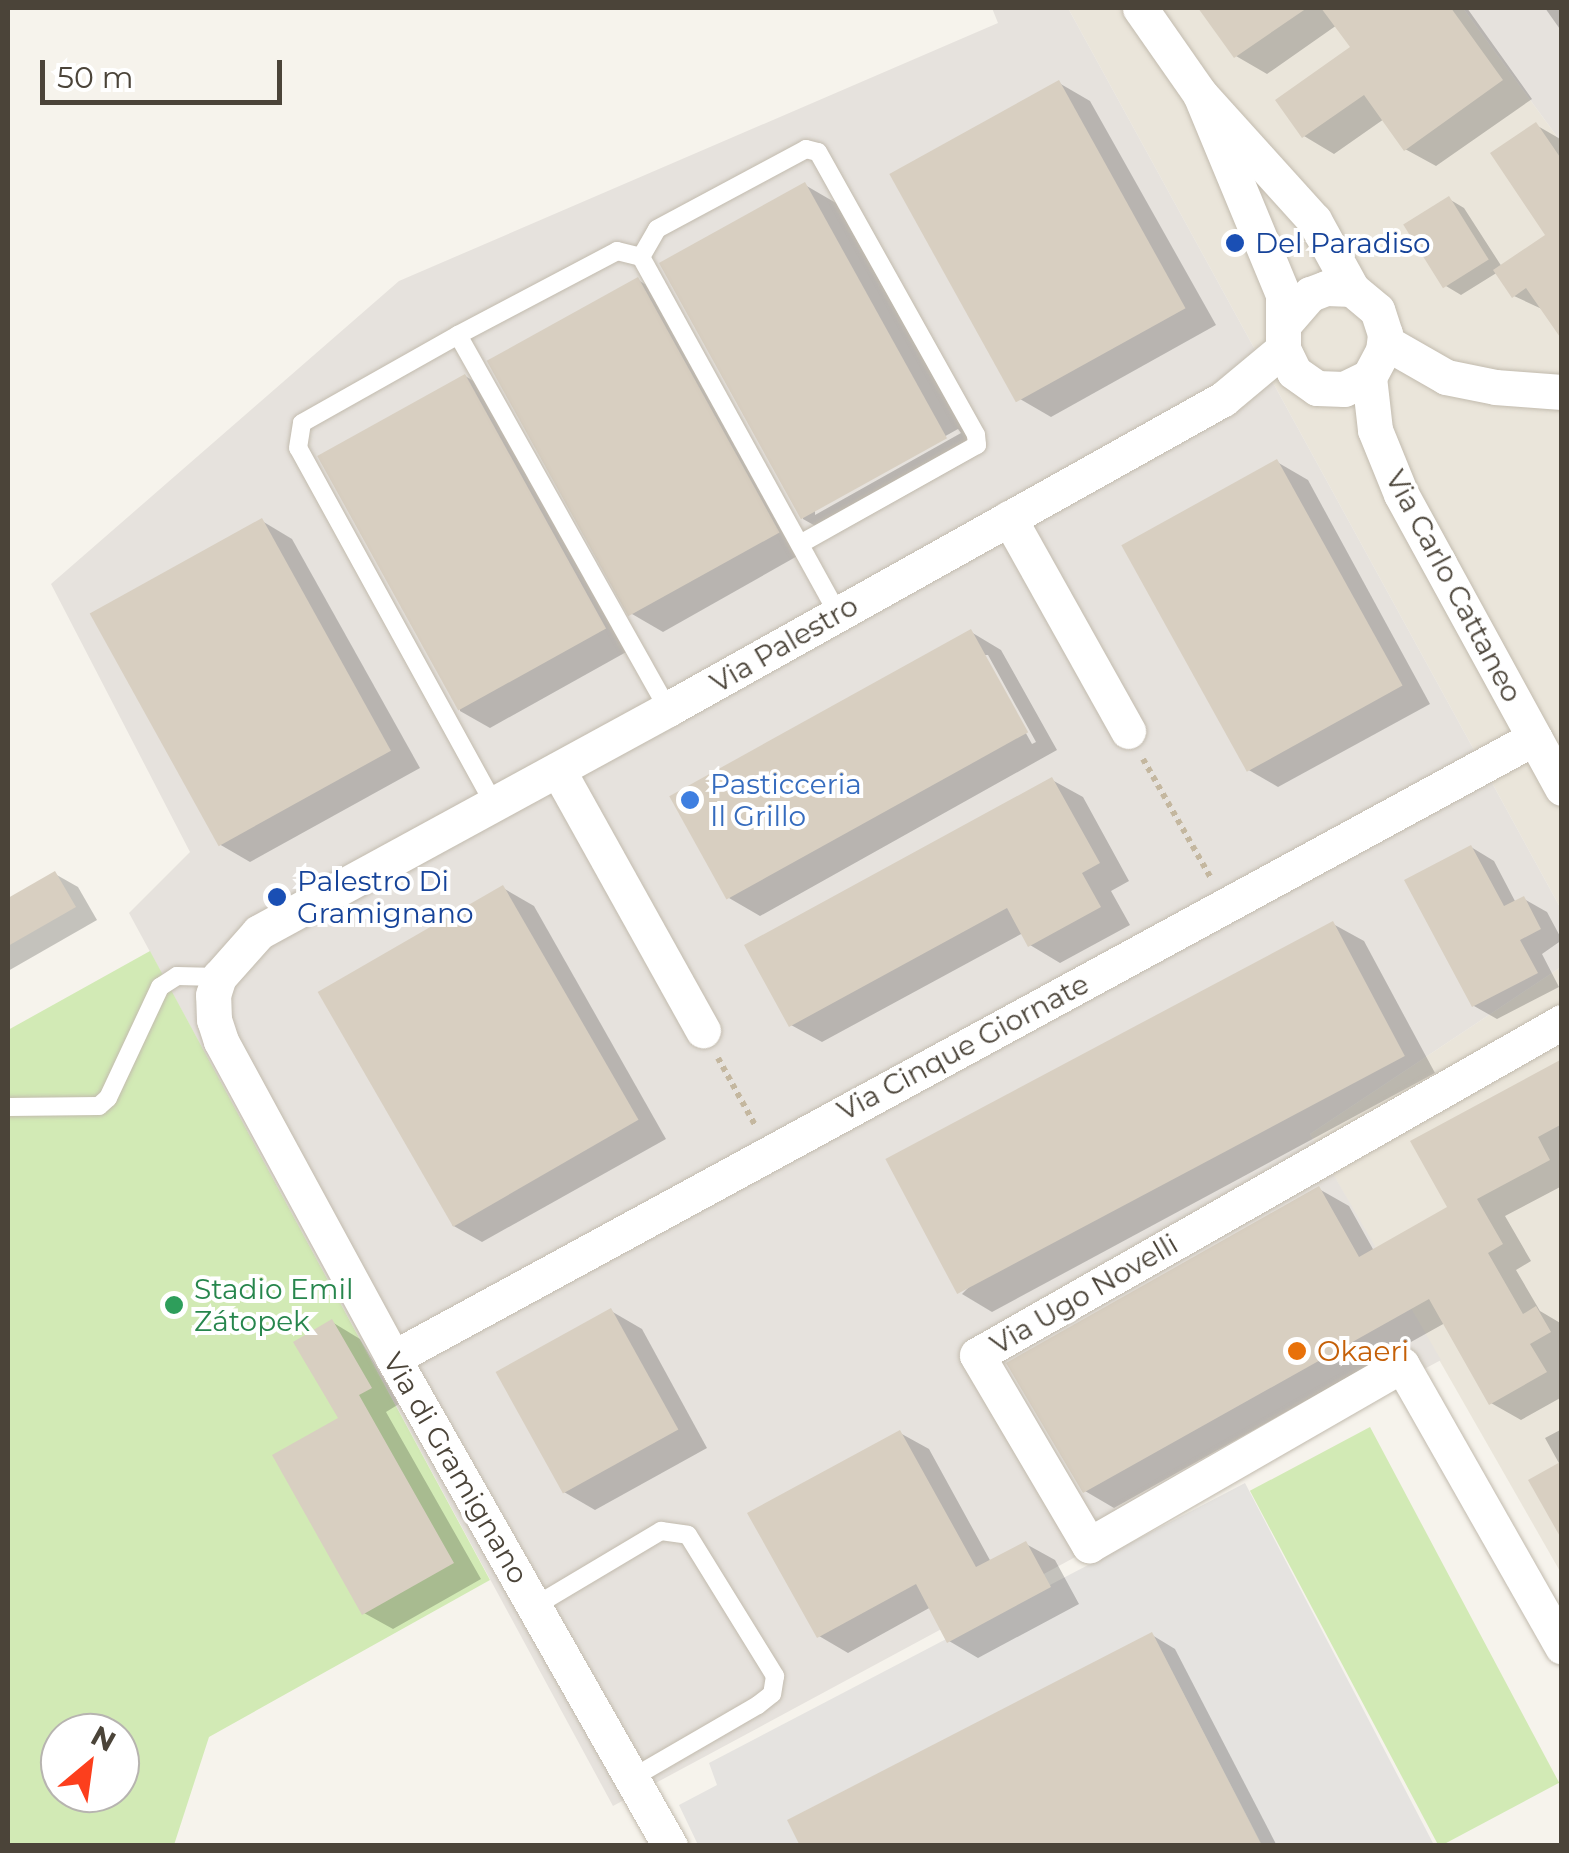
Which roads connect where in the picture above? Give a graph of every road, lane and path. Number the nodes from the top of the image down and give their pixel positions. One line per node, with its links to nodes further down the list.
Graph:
1 (1140, 8): 2 (street)
2 (1200, 94): 4 (street); 6 (street)
3 (641, 258): 5 (lane); 13 (lane); 13 (lane)
4 (1352, 289): 6 (street); 7 (street)
5 (458, 335): 15 (lane); 20 (lane)
6 (1285, 336): 9 (street); 11 (street, Via Palestro)
7 (1385, 342): 8 (street); 10 (street)
8 (1369, 377): 9 (street); 17 (street, Via Carlo Cattaneo)
9 (1303, 380): 11 (street, Via Palestro)
10 (1562, 392)
11 (1226, 397): 12 (street, Via Palestro)
12 (1009, 518): 14 (street, Via Palestro); 16 (street)
13 (800, 544): 14 (lane)
14 (838, 612): 15 (street, Via Palestro)
15 (668, 710): 18 (street, Via Palestro)
16 (1128, 732): 21 (path)
17 (1534, 738): 19 (street, Via Carlo Cattaneo); 21 (street, Via Cinque Giornate)
18 (558, 770): 20 (street, Via Palestro); 24 (street)
19 (1562, 788)
20 (494, 804): 22 (street, Via Palestro)
21 (1226, 905): 26 (street, Via Cinque Giornate)
22 (219, 977): 25 (lane); 27 (street, Via di Gramignano)
23 (1562, 1022): 29 (street, Via Ugo Novelli)
24 (702, 1030): 26 (path)
25 (8, 1108)
26 (770, 1152): 27 (street, Via Cinque Giornate)
27 (393, 1358): 28 (street, Via di Gramignano)
28 (534, 1606): 30 (street, Via di Gramignano); 30 (lane)
29 (1562, 1647)
30 (632, 1778): 31 (street, Via di Gramignano)
31 (670, 1846)

